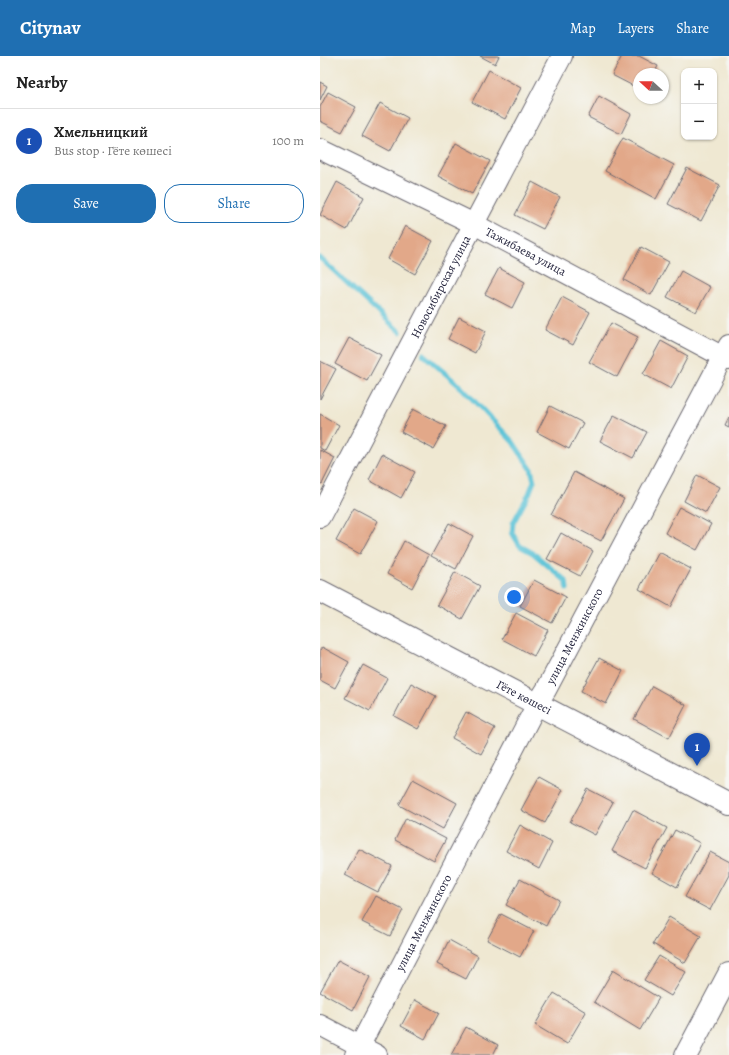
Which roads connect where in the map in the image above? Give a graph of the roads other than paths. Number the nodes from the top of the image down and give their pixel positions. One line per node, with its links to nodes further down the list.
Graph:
1 (562, 56): 3 (street, Новосибирская улица)
2 (320, 149): 3 (street, Тажибаева улица)
3 (474, 224): 4 (street, Тажибаева улица); 5 (street, Новосибирская улица)
4 (727, 354): 7 (street, улица Менжинского)
5 (320, 517)
6 (320, 591): 7 (main road, Гёте көшесі)
7 (537, 704): 8 (main road, Гёте көшесі); 11 (street, улица Менжинского)
8 (729, 804)
9 (729, 974): 12 (main road)
10 (320, 1025): 11 (street)
11 (364, 1052)
12 (686, 1055)

